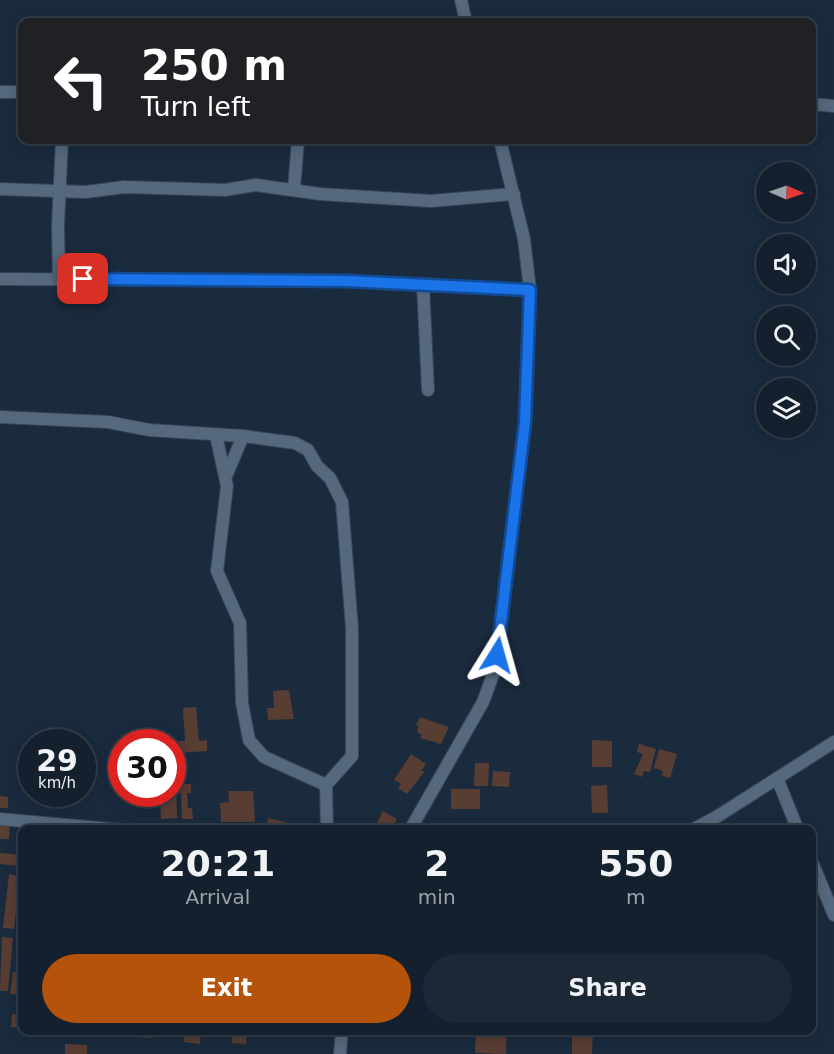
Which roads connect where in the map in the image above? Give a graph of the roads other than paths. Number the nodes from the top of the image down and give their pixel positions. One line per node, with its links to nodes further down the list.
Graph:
1 (461, 0): 2 (street)
2 (465, 18)
3 (0, 92): 4 (street)
4 (18, 92)
5 (816, 104): 6 (street)
6 (834, 106)
7 (62, 144): 12 (street)
8 (298, 144): 11 (street)
9 (501, 144): 13 (street)
10 (0, 189): 12 (street)
11 (294, 189): 12 (street); 13 (street)
12 (59, 191): 15 (street)
13 (514, 194): 17 (street)
14 (0, 279): 15 (street)
15 (59, 279): 16 (street)
16 (423, 285): 17 (street); 18 (street)
17 (530, 290): 29 (street)
18 (428, 390)
19 (0, 417): 20 (street)
20 (216, 435): 21 (street); 22 (street)
21 (243, 436): 22 (street); 25 (street)
22 (226, 474): 25 (street)
23 (834, 742): 24 (street)
24 (777, 778): 30 (street); 31 (street)
25 (326, 785): 28 (street)
26 (0, 819): 27 (street)
27 (65, 825)
28 (327, 825)
29 (413, 825)
30 (700, 825)
31 (796, 825)
32 (816, 872): 33 (street)
33 (834, 915)
34 (342, 1035): 35 (street)
35 (340, 1054)

